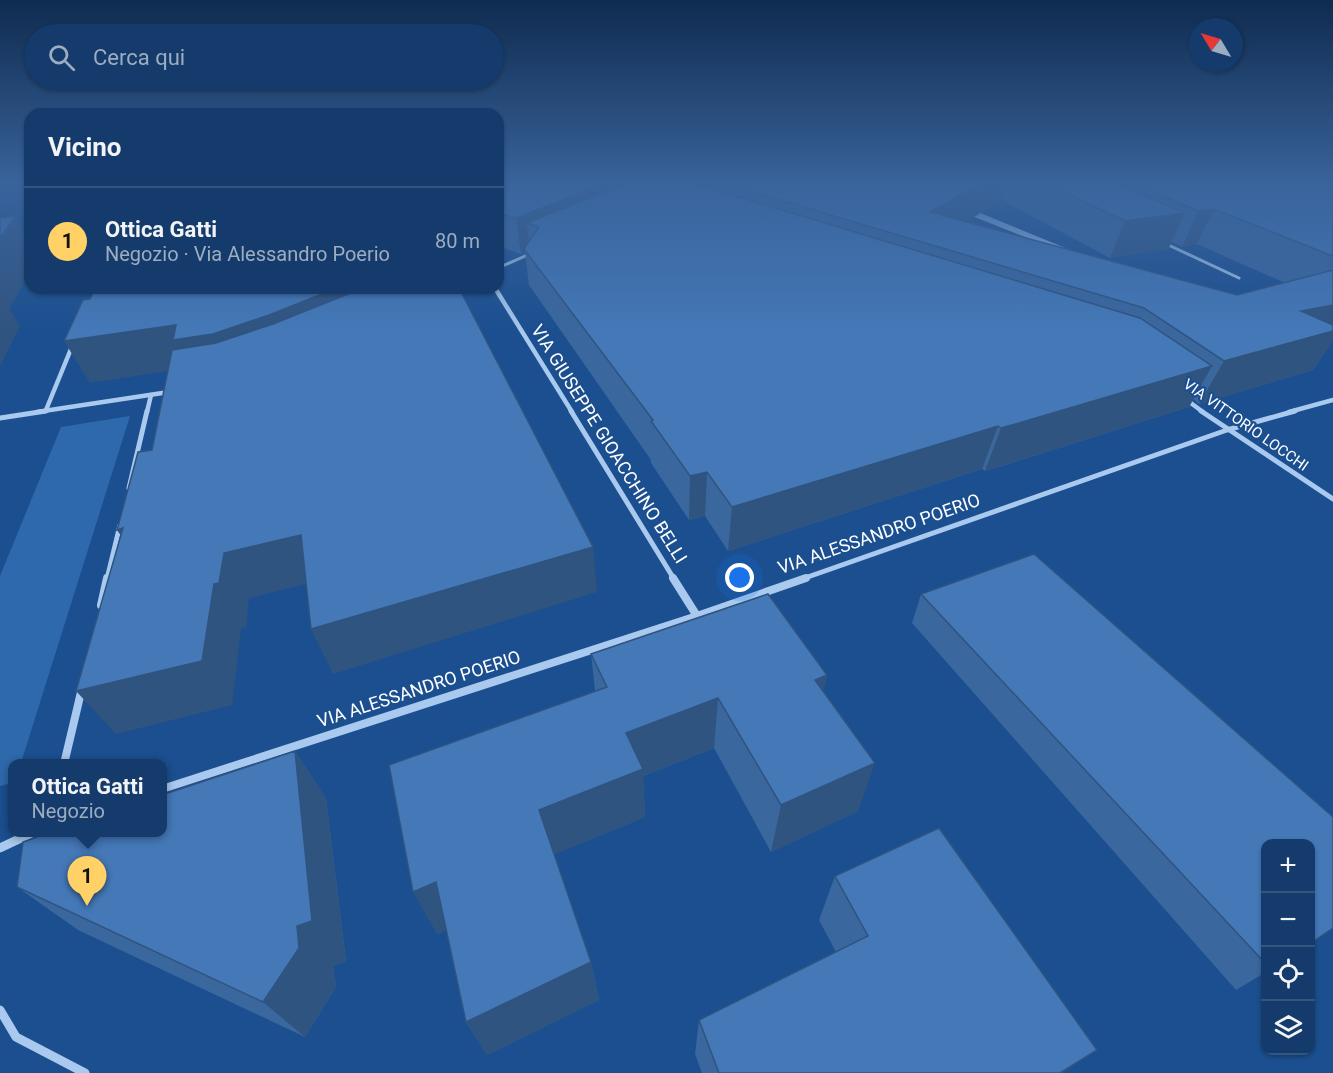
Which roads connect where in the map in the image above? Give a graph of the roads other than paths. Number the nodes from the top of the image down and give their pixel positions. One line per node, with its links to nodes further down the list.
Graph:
1 (1154, 238): 4 (street)
2 (540, 250): 3 (street)
3 (504, 265)
4 (1239, 278)
5 (499, 294): 18 (street, VIA GIUSEPPE GIOACCHINO BELLI)
6 (74, 341): 11 (street)
7 (174, 391): 8 (street)
8 (150, 395): 11 (street); 14 (street)
9 (1180, 395): 13 (street, VIA VITTORIO LOCCHI)
10 (1333, 400): 13 (street, VIA ALESSANDRO POERIO)
11 (46, 410): 12 (street)
12 (0, 418)
13 (1227, 430): 15 (street, VIA VITTORIO LOCCHI); 18 (street, VIA ALESSANDRO POERIO)
14 (126, 499)
15 (1333, 499)
16 (121, 522): 17 (street)
17 (99, 614)
18 (697, 616): 21 (street, VIA ALESSANDRO POERIO)
19 (83, 683): 20 (street)
20 (65, 759)
21 (167, 787)
22 (23, 837): 23 (street)
23 (0, 848)
24 (0, 1010): 25 (street)
25 (85, 1073)

